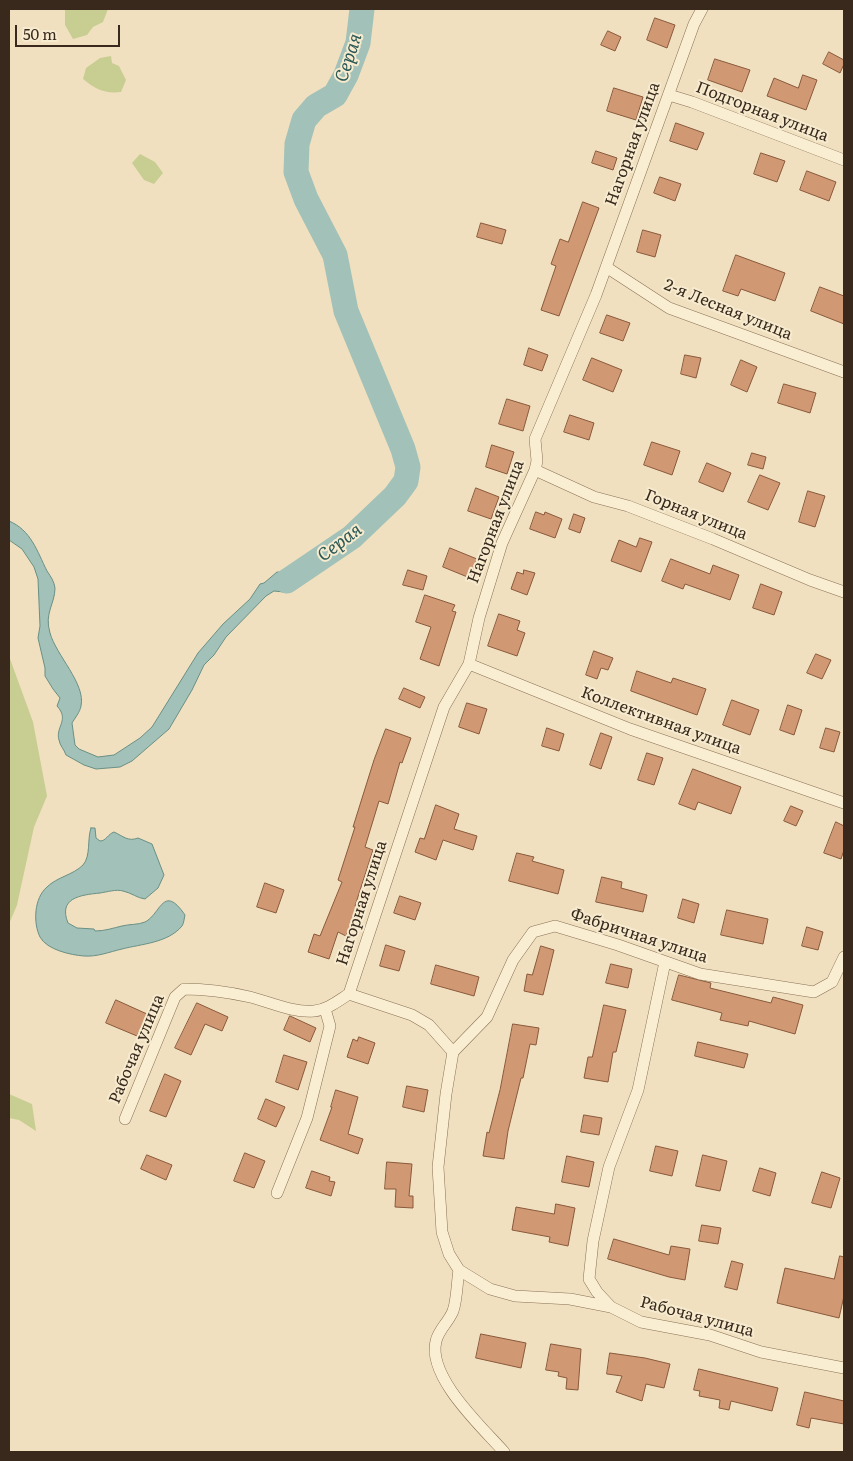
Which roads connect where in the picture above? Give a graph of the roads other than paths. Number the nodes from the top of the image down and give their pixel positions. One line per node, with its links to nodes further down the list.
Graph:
1 (702, 9): 2 (street, Нагорная улица)
2 (669, 94): 3 (street, Подгорная улица); 4 (street, Нагорная улица)
3 (844, 160)
4 (606, 267): 5 (street, 2-я Лесная улица); 6 (street, Нагорная улица)
5 (844, 372)
6 (535, 470): 7 (street, Горная улица); 8 (street, Нагорная улица)
7 (844, 592)
8 (469, 664): 9 (street, Коллективная улица); 12 (street, Нагорная улица)
9 (844, 803)
10 (844, 957): 11 (street, Фабричная улица)
11 (665, 962): 14 (street, Фабричная улица); 18 (street)
12 (349, 994): 13 (street, Рабочая улица); 14 (street)
13 (325, 1009): 15 (street, Рабочая улица); 16 (street)
14 (453, 1052): 17 (street)
15 (125, 1119)
16 (277, 1193)
17 (459, 1270): 18 (street, Рабочая улица); 20 (street)
18 (610, 1307): 19 (street, Рабочая улица)
19 (844, 1368)
20 (504, 1452)

